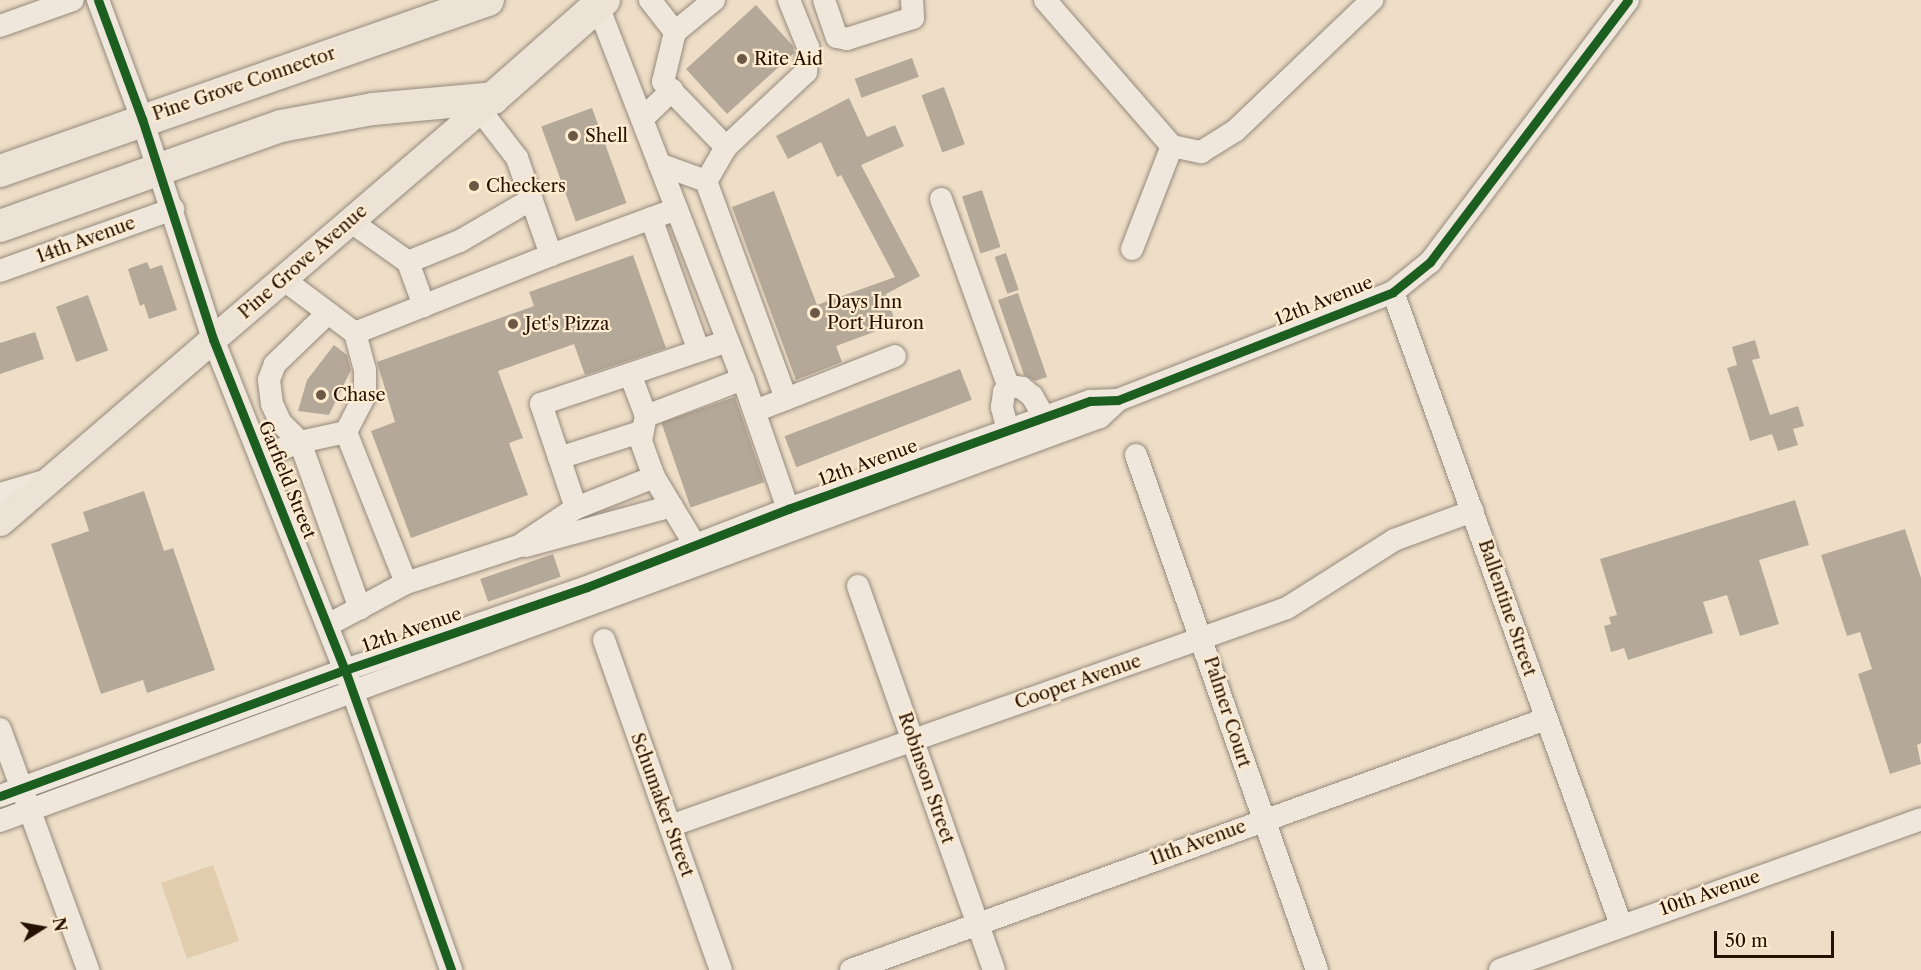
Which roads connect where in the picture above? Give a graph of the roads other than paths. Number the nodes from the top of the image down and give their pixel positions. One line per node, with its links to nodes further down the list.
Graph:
1 (73, 0): 13 (street)
2 (98, 0): 17 (street, Garfield Street)
3 (488, 0): 17 (highway, Pine Grove Connector)
4 (650, 0): 14 (street)
5 (714, 0): 14 (street)
6 (789, 0): 20 (street)
7 (824, 0): 12 (street)
8 (1045, 0): 19 (street)
9 (1628, 0): 37 (street, 12th Avenue)
10 (601, 3): 16 (highway, Pine Grove Avenue); 18 (street)
11 (1361, 4): 19 (street)
12 (912, 9)
13 (0, 26)
14 (675, 32): 15 (street)
15 (672, 90): 18 (street); 20 (street)
16 (486, 104): 22 (highway); 25 (street); 30 (main road, Pine Grove Avenue)
17 (142, 119): 22 (street, Garfield Street); 23 (highway, Pine Grove Connector)
18 (642, 119): 21 (street)
19 (1172, 146): 32 (street)
20 (726, 147): 24 (street)
21 (659, 164): 24 (street); 28 (street)
22 (158, 167): 27 (street, Garfield Street); 31 (highway)
23 (0, 171)
24 (706, 181): 48 (street)
25 (532, 199): 33 (street); 34 (street)
26 (941, 199): 47 (street)
27 (173, 209): 35 (street, 14th Avenue); 41 (street, Garfield Street)
28 (677, 209): 29 (street); 42 (street)
29 (651, 218): 33 (street); 43 (street)
30 (350, 221): 34 (street); 36 (main road, Pine Grove Avenue)
31 (0, 226)
32 (1132, 249)
33 (551, 255): 38 (street)
34 (408, 262): 38 (street)
35 (0, 271)
36 (283, 279): 39 (street); 41 (main road, Pine Grove Avenue)
37 (1393, 292): 49 (street, 12th Avenue); 65 (street, Ballentine Street)
38 (424, 306): 40 (street)
39 (328, 313): 40 (street); 55 (street)
40 (355, 333): 54 (street)
41 (213, 339): 57 (street, Garfield Street); 60 (main road, Pine Grove Avenue)
42 (728, 341): 43 (street); 46 (street)
43 (699, 351): 45 (street)
44 (895, 356): 48 (street)
45 (630, 374): 52 (street); 58 (street)
46 (743, 379): 50 (street); 52 (street)
47 (1009, 388): 51 (street); 53 (street)
48 (786, 399): 50 (street)
49 (1118, 400): 51 (street, 12th Avenue); 78 (street, 12th Avenue)
50 (754, 411): 64 (street)
51 (1044, 417): 53 (street, 12th Avenue)
52 (645, 423): 58 (street); 59 (street)
53 (1008, 430): 64 (street, 12th Avenue)
54 (346, 432): 55 (street); 71 (street)
55 (300, 442): 57 (street); 67 (street)
56 (1136, 455): 75 (street, Palmer Court)
57 (260, 458): 70 (street, Garfield Street)
58 (559, 458): 63 (street)
59 (654, 477): 62 (street); 63 (street)
60 (46, 481): 61 (street); 66 (main road, Pine Grove Avenue)
61 (0, 494)
62 (672, 506): 68 (street); 69 (street)
63 (576, 508): 69 (street)
64 (788, 509): 68 (street, 12th Avenue)
65 (1473, 511): 75 (street, Cooper Avenue); 79 (street, Ballentine Street)
66 (0, 522)
67 (336, 543): 70 (street); 73 (street)
68 (695, 545): 77 (street, 12th Avenue)
69 (519, 546): 71 (street)
70 (300, 557): 74 (street, Garfield Street)
71 (406, 583): 73 (street)
72 (858, 586): 81 (street, Robinson Street)
73 (360, 609): 74 (street)
74 (328, 625): 77 (street, Garfield Street)
75 (1203, 639): 81 (street, Cooper Avenue); 86 (street, Palmer Court)
76 (604, 640): 89 (street, Schumaker Street)
77 (345, 670): 78 (street, Garfield Street); 83 (street, 12th Avenue)
78 (353, 691): 85 (street, 12th Avenue); 94 (street, Garfield Street)
79 (1546, 718): 86 (street, 11th Avenue); 91 (street, Ballentine Street)
80 (0, 729): 82 (street)
81 (913, 740): 89 (street, Cooper Avenue); 90 (street, Robinson Street)
82 (5, 759): 83 (street)
83 (21, 788): 84 (street, 12th Avenue); 85 (street)
84 (0, 796)
85 (29, 810): 88 (street, 12th Avenue); 93 (street)
86 (1262, 819): 90 (street, 11th Avenue); 98 (street, Palmer Court)
87 (1921, 819): 91 (street, 10th Avenue)
88 (0, 821)
89 (670, 826): 95 (street, Schumaker Street)
90 (977, 924): 96 (street, 11th Avenue); 97 (street, Robinson Street)
91 (1621, 925): 92 (street, 10th Avenue)
92 (1530, 965): 99 (street, 10th Avenue)
93 (87, 970)
94 (452, 970)
95 (721, 970)
96 (851, 970)
97 (994, 970)
98 (1317, 970)
99 (1500, 970)

